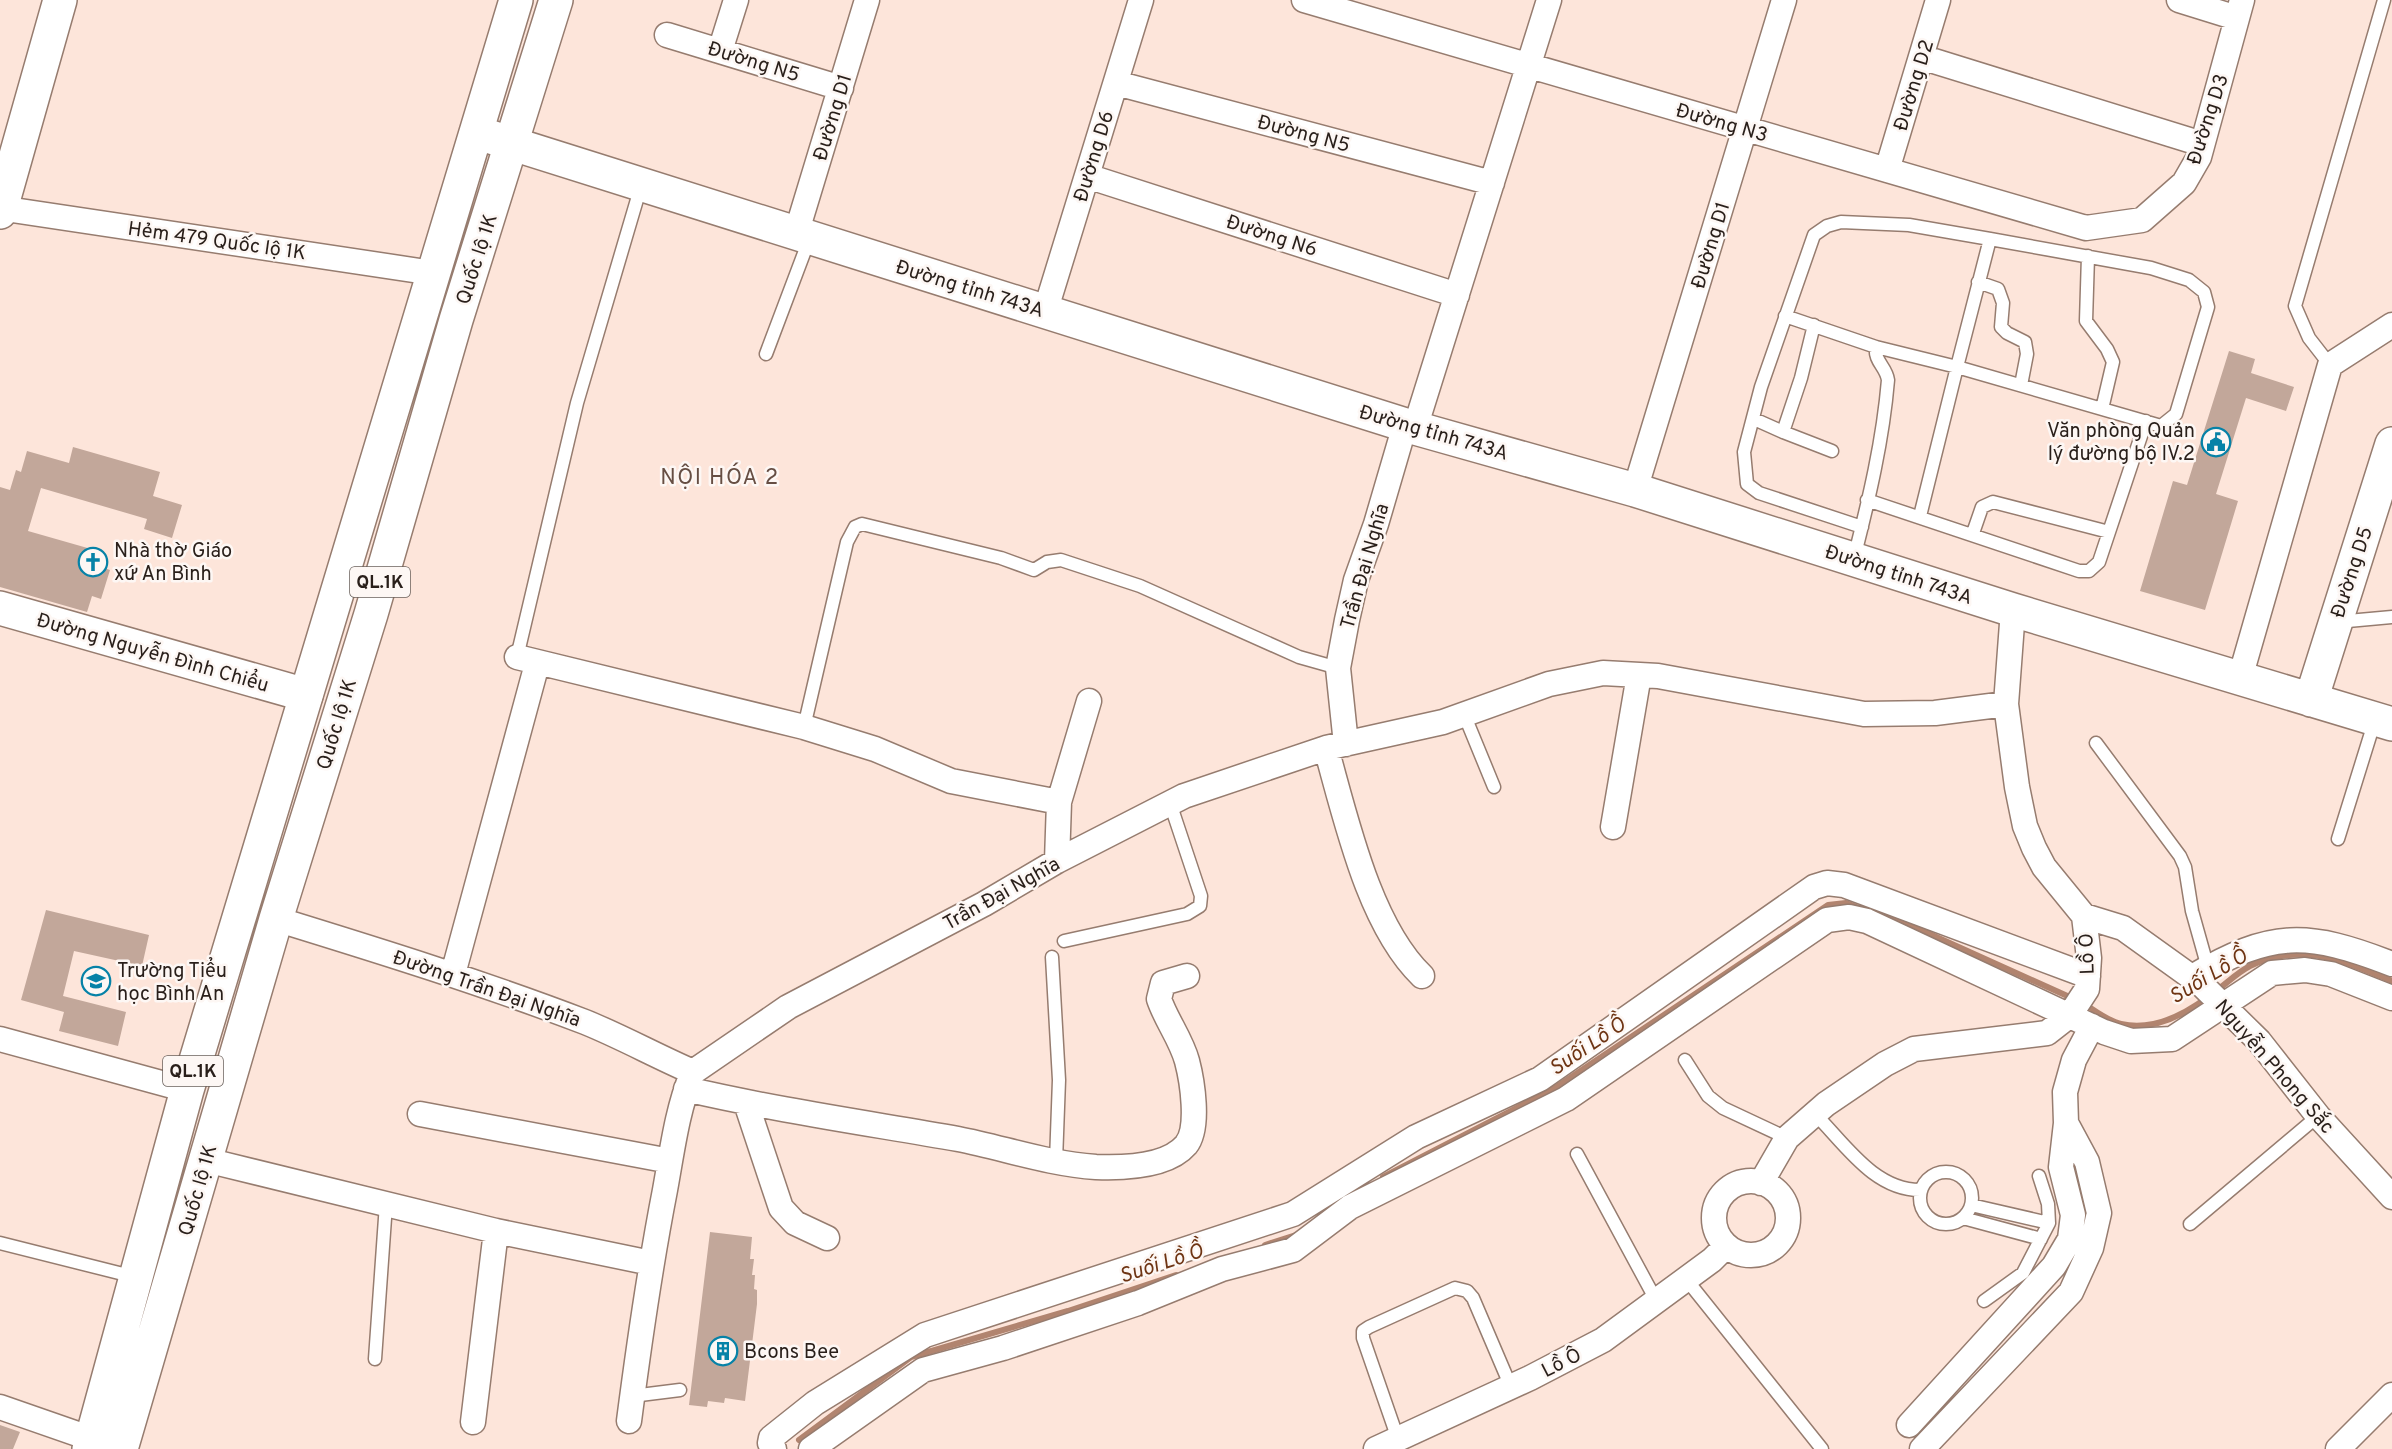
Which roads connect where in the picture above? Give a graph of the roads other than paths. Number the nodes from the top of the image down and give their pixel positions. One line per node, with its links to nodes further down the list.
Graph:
1 (60, 0): 28 (main road)
2 (516, 0): 21 (main road, Quốc lộ 1K / QL.1K)
3 (556, 0): 23 (main road, Quốc lộ 1K / QL.1K)
4 (736, 0): 15 (street)
5 (867, 0): 19 (street, Đường D1)
6 (1141, 0): 18 (street, Đường D6)
7 (1304, 0): 17 (street, Đường N3)
8 (1549, 0): 17 (street)
9 (1784, 0): 20 (street, Đường D1)
10 (1938, 0): 16 (street, Đường D2)
11 (2179, 0): 13 (street)
12 (2384, 0): 42 (lane)
13 (2240, 9): 22 (street, Đường D3)
14 (667, 35): 15 (street, Đường N5)
15 (720, 51): 19 (street, Đường N5)
16 (1921, 57): 22 (street); 24 (street, Đường D2)
17 (1529, 66): 20 (street, Đường N3); 26 (street)
18 (1116, 82): 25 (street, Đường D6); 26 (street, Đường N5)
19 (840, 88): 30 (street, Đường D1)
20 (1745, 128): 24 (street, Đường N3); 52 (street, Đường D1)
21 (478, 133): 23 (main road, Đường tỉnh 743A); 33 (main road, Quốc lộ 1K / QL.1K)
22 (2202, 144): 29 (street, Đường D3)
23 (513, 146): 27 (main road, Đường tỉnh 743A); 71 (main road, Quốc lộ 1K / QL.1K)
24 (1887, 170): 29 (street, Đường N3)
25 (1087, 176): 35 (street, Đường N6); 36 (street, Đường D6)
26 (1492, 183): 35 (street)
27 (640, 186): 30 (main road, Đường tỉnh 743A); 63 (lane)
28 (0, 209): 33 (street, Hẻm 479 Quốc lộ 1K)
29 (2142, 220)
30 (802, 236): 36 (main road, Đường tỉnh 743A); 41 (lane)
31 (1990, 239): 32 (lane); 34 (lane); 37 (lane)
32 (2088, 256): 45 (lane); 47 (lane)
33 (433, 273): 67 (main road, Quốc lộ 1K / QL.1K)
34 (1978, 282): 43 (lane); 44 (lane)
35 (1457, 295): 48 (street)
36 (1045, 312): 48 (main road, Đường tỉnh 743A)
37 (1785, 316): 38 (lane); 46 (lane)
38 (1814, 325): 40 (lane); 49 (lane)
39 (2392, 325): 42 (street)
40 (1876, 347): 43 (lane); 53 (lane)
41 (765, 354)
42 (2330, 364): 66 (street)
43 (1957, 367): 44 (lane); 54 (lane)
44 (2020, 385): 45 (lane)
45 (2102, 409): 47 (lane)
46 (1754, 419): 49 (lane); 55 (lane)
47 (2145, 421): 56 (lane)
48 (1410, 426): 52 (main road, Đường tỉnh 743A); 64 (street, Trần Đại Nghĩa)
49 (1783, 432): 51 (lane)
50 (2392, 444): 62 (main road, Đường D5)
51 (1832, 451)
52 (1635, 490): 58 (main road, Đường tỉnh 743A)
53 (1867, 500): 54 (lane); 55 (lane)
54 (1920, 516): 57 (lane)
55 (1862, 527): 58 (lane)
56 (2109, 532): 57 (lane); 57 (lane)
57 (1972, 533)
58 (1854, 559): 60 (main road, Đường tỉnh 743A)
59 (0, 608): 67 (main road, Đường Nguyễn Đình Chiểu)
60 (2013, 610): 66 (main road, Đường tỉnh 743A); 70 (street, Lồ Ô)
61 (2392, 617): 62 (lane)
62 (2336, 622): 69 (main road, Đường D5)
63 (527, 660): 74 (street); 89 (street)
64 (1338, 668): 74 (lane); 76 (street, Trần Đại Nghĩa)
65 (1640, 675): 70 (street); 72 (street); 80 (street)
66 (2240, 678): 69 (main road, Đường tỉnh 743A)
67 (306, 695): 71 (main road, Đường Nguyễn Đình Chiểu); 99 (main road, Quốc lộ 1K / QL.1K)
68 (1089, 700): 78 (street)
69 (2311, 700): 73 (main road, Đường tỉnh 743A)
70 (2006, 704): 83 (street, Lồ Ô)
71 (342, 705): 84 (main road, Quốc lộ 1K / QL.1K)
72 (1464, 714): 76 (street); 77 (lane)
73 (2384, 722): 81 (lane)
74 (804, 727): 78 (street)
75 (2096, 743): 92 (lane)
76 (1336, 746): 79 (street, Trần Đại Nghĩa); 91 (street)
77 (1494, 787)
78 (1059, 802): 82 (street)
79 (1170, 803): 82 (street, Trần Đại Nghĩa); 85 (lane)
80 (1613, 827)
81 (2338, 839)
82 (1057, 861): 98 (street, Trần Đại Nghĩa)
83 (2084, 916): 92 (street, Nguyễn Phong Sắc); 93 (street, Lồ Ô)
84 (276, 919): 89 (street, Đường Trần Đại Nghĩa); 107 (main road, Quốc lộ 1K / QL.1K)
85 (1064, 941)
86 (1052, 957): 109 (lane)
87 (2356, 964): 88 (street); 92 (street); 92 (street); 94 (street)
88 (2392, 964)
89 (453, 974): 98 (street, Đường Trần Đại Nghĩa)
90 (1187, 976): 109 (street, Đường Trần Đại Nghĩa)
91 (1422, 976)
92 (2208, 987): 95 (street); 103 (street, Nguyễn Phong Sắc)
93 (2080, 996): 95 (street); 102 (street); 127 (street); 127 (street)
94 (2392, 998)
95 (2092, 1026): 104 (street)
96 (0, 1039): 99 (street)
97 (1685, 1060): 105 (lane)
98 (689, 1080): 100 (street, Đường Trần Đại Nghĩa); 108 (street)
99 (187, 1090): 125 (main road, Quốc lộ 1K / QL.1K)
100 (746, 1103): 109 (street, Đường Trần Đại Nghĩa); 120 (street)
101 (420, 1114): 108 (street)
102 (1815, 1114): 105 (street); 112 (lane)
103 (2318, 1116): 113 (street, Nguyễn Phong Sắc); 118 (lane)
104 (2066, 1123): 138 (street); 144 (street)
105 (1787, 1138): 111 (street)
106 (1577, 1154): 129 (lane)
107 (206, 1160): 114 (street); 140 (main road, Quốc lộ 1K / QL.1K)
108 (670, 1161): 124 (street)
109 (1056, 1161)
110 (2039, 1176): 117 (lane)
111 (1761, 1182): 123 (street); 123 (street)
112 (1920, 1190): 115 (lane); 116 (lane)
113 (2392, 1197)
114 (386, 1204): 119 (street); 130 (lane)
115 (1971, 1205): 116 (lane); 117 (lane)
116 (1964, 1218): 121 (lane)
117 (2049, 1223): 121 (lane)
118 (2190, 1224)
119 (496, 1231): 124 (street); 137 (street)
120 (827, 1238)
121 (2041, 1239): 128 (lane)
122 (0, 1243): 125 (lane)
123 (1726, 1246): 126 (street, Lồ Ô)
124 (651, 1263): 134 (street)
125 (135, 1277): 140 (main road, Quốc lộ 1K / QL.1K)
126 (1686, 1279): 129 (street, Lồ Ô); 143 (lane)
127 (1143, 1282): 141 (street); 142 (street)
128 (1984, 1301)
129 (1657, 1302): 131 (street, Lồ Ô)
130 (375, 1359)
131 (1511, 1387): 139 (street, Lồ Ô); 139 (lane)
132 (680, 1390): 134 (lane)
133 (2392, 1395): 145 (street)
134 (632, 1396): 136 (street)
135 (0, 1407): 140 (street)
136 (629, 1421)
137 (473, 1422)
138 (1909, 1425)
139 (1387, 1444)
140 (101, 1446)
141 (774, 1449)
142 (811, 1449)
143 (1822, 1449)
144 (1922, 1449)
145 (2338, 1449)

